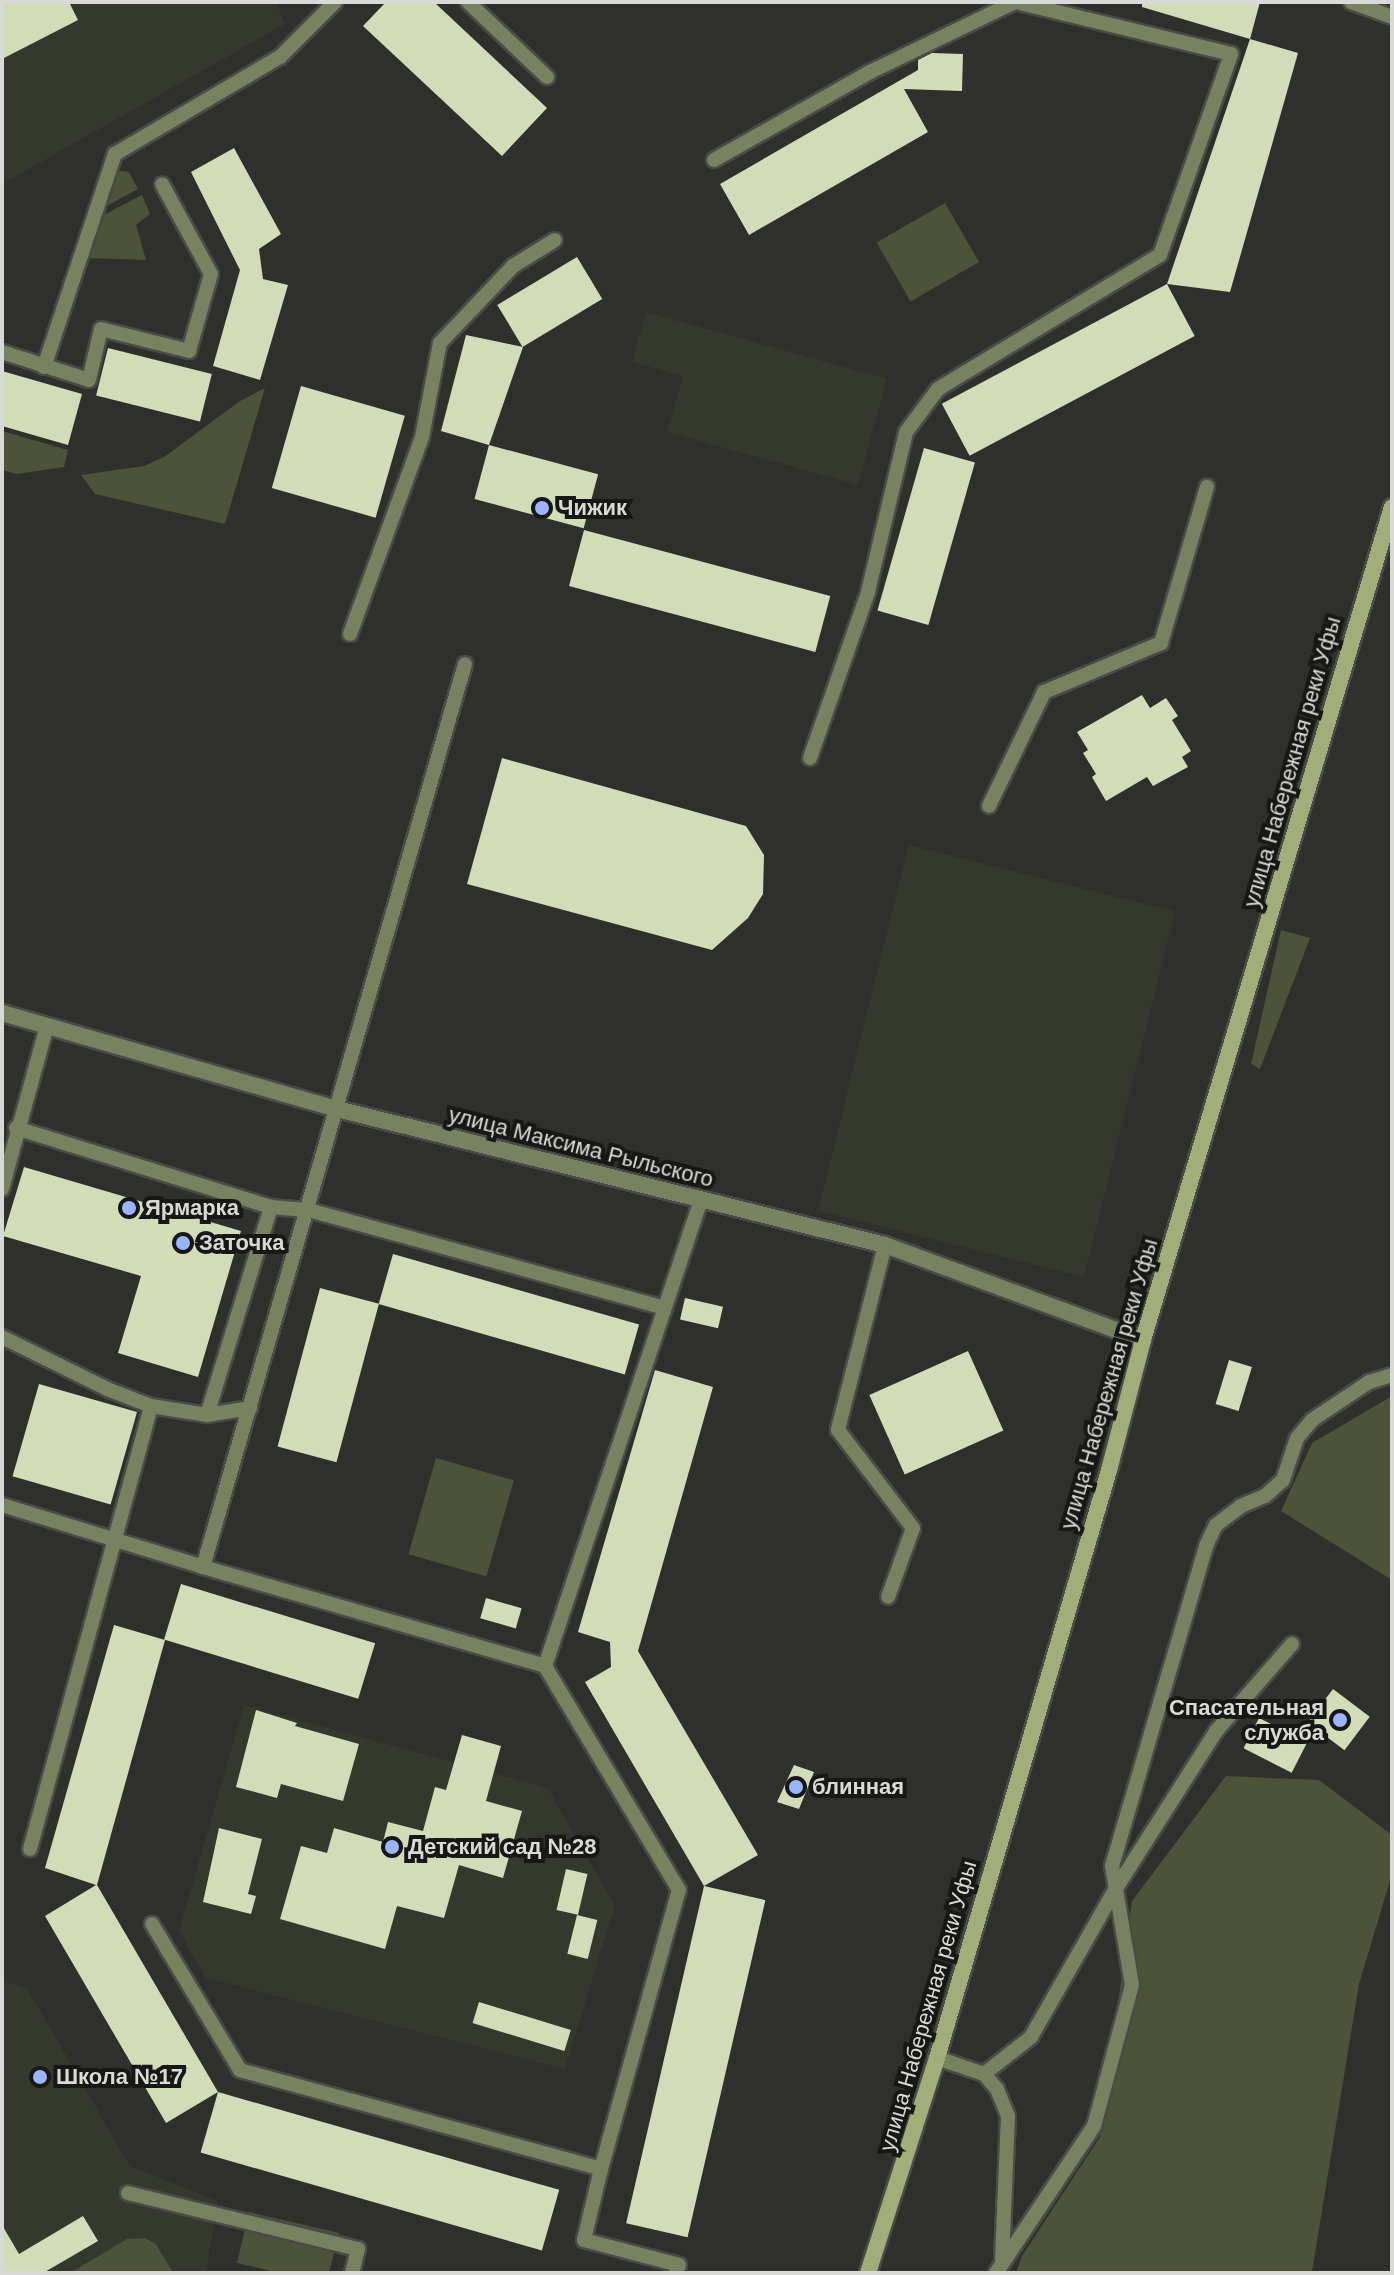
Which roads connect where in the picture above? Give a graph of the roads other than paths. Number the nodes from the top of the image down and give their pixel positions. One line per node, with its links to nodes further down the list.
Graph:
1 (335, 2): 11 (lane)
2 (468, 2): 6 (lane)
3 (1016, 2): 7 (lane); 16 (lane)
4 (1351, 2): 5 (lane)
5 (1392, 17)
6 (547, 77)
7 (714, 160)
8 (162, 184): 11 (lane)
9 (555, 240): 14 (lane)
10 (2, 352): 11 (lane)
11 (44, 367)
12 (1207, 487): 17 (lane)
13 (1392, 507): 29 (street, улица Набережная реки Уфы)
14 (350, 634)
15 (465, 664): 20 (lane)
16 (810, 758)
17 (989, 806)
18 (2, 1013): 19 (street, улица Максима Рыльского)
19 (47, 1026): 20 (street, улица Максима Рыльского); 21 (lane)
20 (337, 1109): 23 (street, улица Максима Рыльского); 25 (lane)
21 (16, 1128): 22 (lane); 24 (lane)
22 (2, 1189)
23 (701, 1200): 26 (street, улица Максима Рыльского); 27 (lane)
24 (271, 1207): 25 (lane); 33 (lane)
25 (309, 1210): 27 (lane); 32 (lane)
26 (885, 1245): 29 (street, улица Максима Рыльского); 37 (lane)
27 (664, 1308): 39 (lane)
28 (2, 1337): 31 (lane)
29 (1143, 1340): 43 (street, улица Набережная реки Уфы)
30 (1392, 1375): 41 (lane)
31 (151, 1406): 33 (lane); 35 (lane)
32 (250, 1408): 33 (lane); 36 (lane)
33 (207, 1415)
34 (2, 1505): 35 (lane)
35 (112, 1540): 36 (lane); 40 (lane)
36 (203, 1567): 39 (lane)
37 (888, 1597)
38 (1292, 1644): 41 (lane)
39 (545, 1666): 45 (lane)
40 (30, 1849)
41 (1115, 1890): 44 (lane); 47 (lane)
42 (152, 1924): 45 (lane)
43 (937, 2058): 44 (lane); 50 (street, улица Набережная реки Уфы)
44 (984, 2074): 47 (lane)
45 (601, 2169): 49 (lane)
46 (128, 2193): 48 (lane)
47 (999, 2266)
48 (352, 2273)
49 (676, 2273)
50 (868, 2273)

